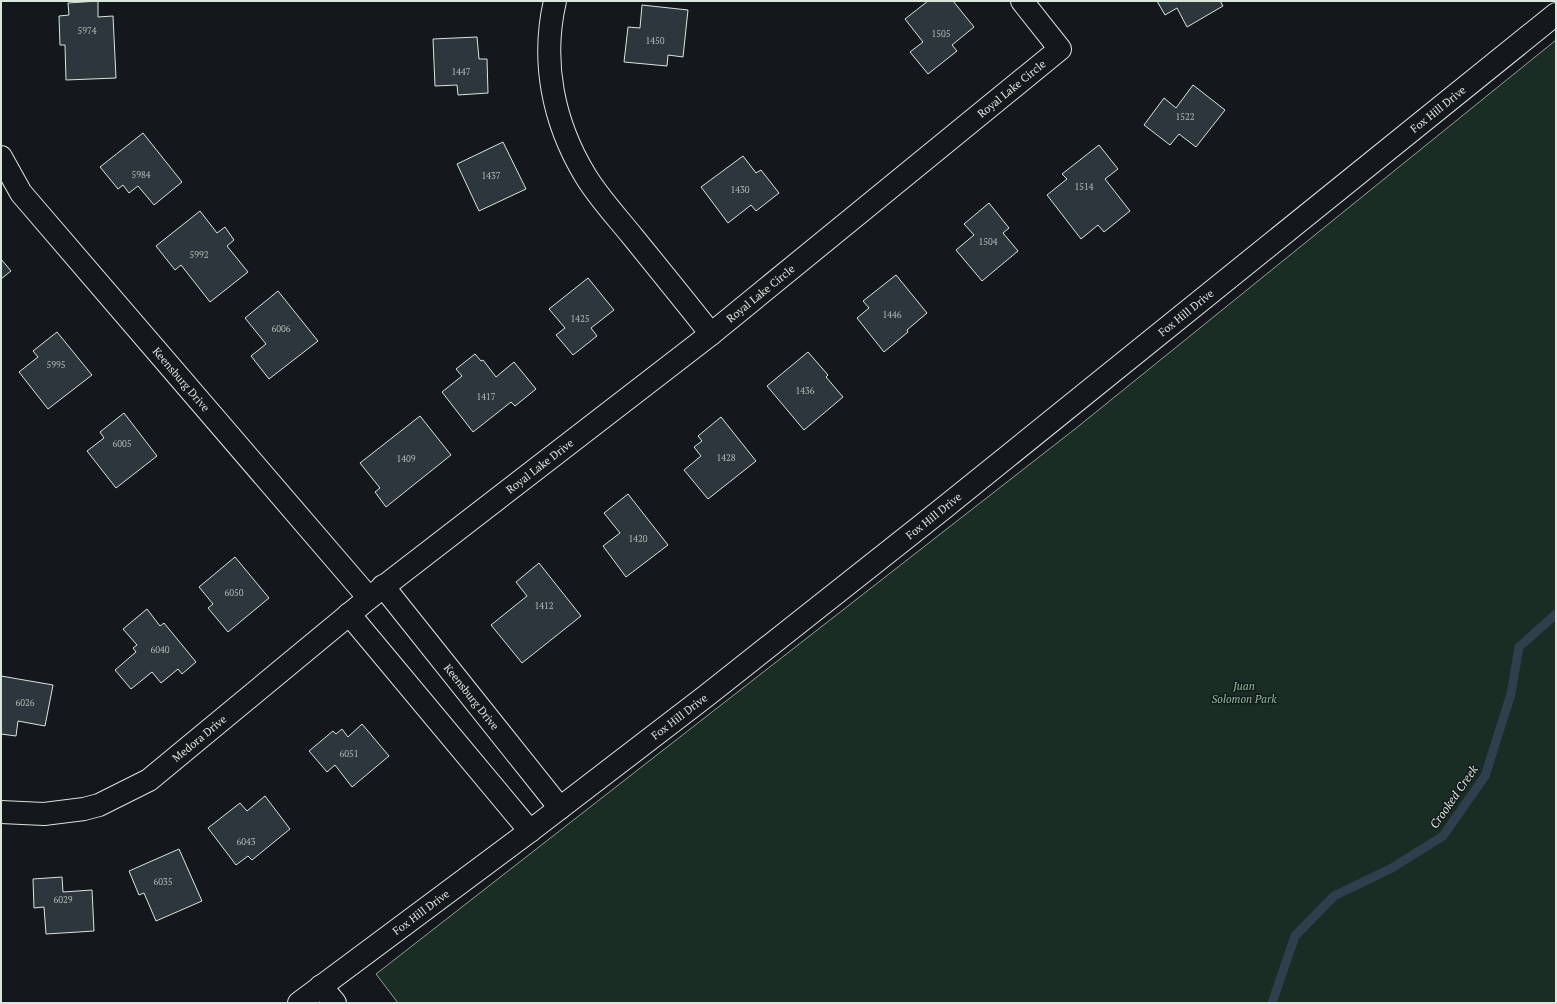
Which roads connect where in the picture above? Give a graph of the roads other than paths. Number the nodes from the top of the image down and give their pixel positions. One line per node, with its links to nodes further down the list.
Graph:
1 (555, 1): 5 (street)
2 (1022, 1): 5 (street, Royal Lake Circle)
3 (1556, 14): 8 (street, Fox Hill Drive)
4 (1, 157): 6 (street, Keensburg Drive)
5 (711, 334): 6 (street, Royal Lake Drive)
6 (376, 592): 7 (street, Medora Drive); 8 (street, Keensburg Drive)
7 (349, 614): 9 (street, Medora Drive); 10 (street)
8 (560, 808): 10 (street, Fox Hill Drive)
9 (1, 812)
10 (530, 831): 11 (street, Fox Hill Drive)
11 (321, 986): 12 (street, Fox Hill Drive); 13 (street)
12 (299, 1003)
13 (335, 1003)

